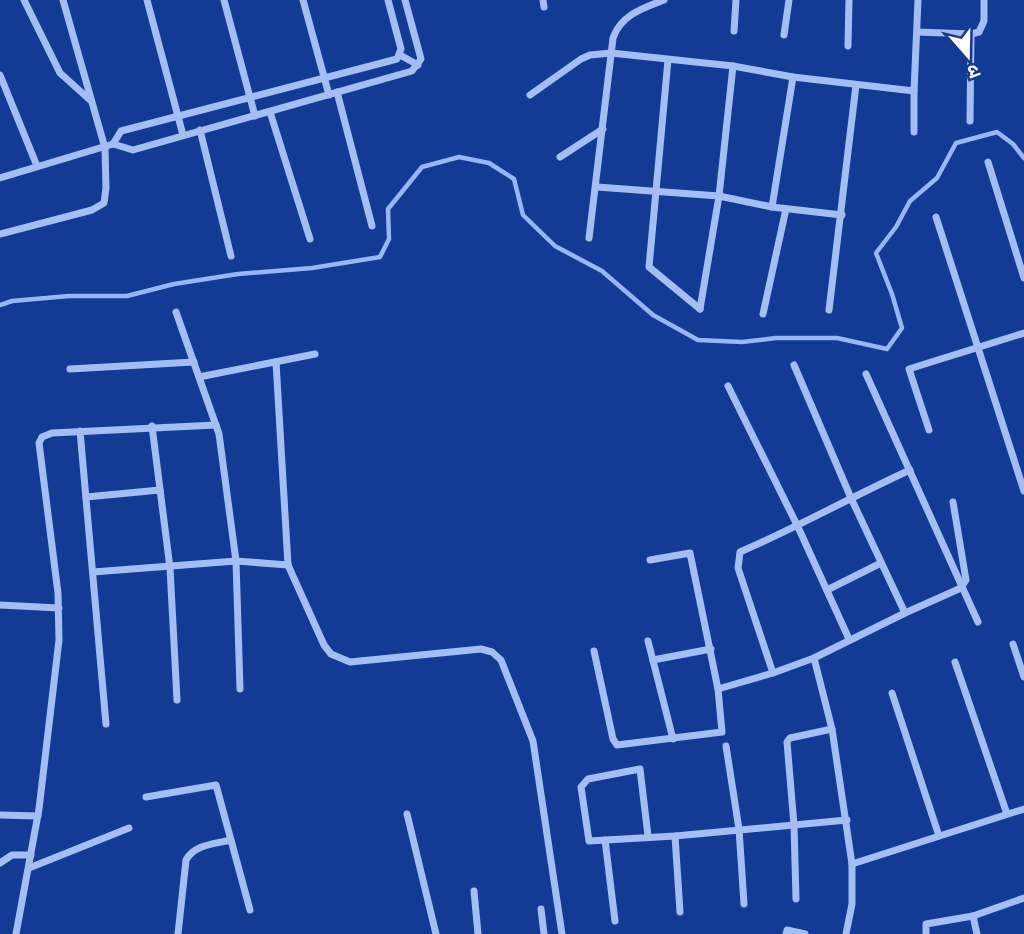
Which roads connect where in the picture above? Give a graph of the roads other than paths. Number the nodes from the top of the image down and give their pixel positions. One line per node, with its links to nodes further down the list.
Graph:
1 (24, 0): 33 (street)
2 (63, 0): 33 (street)
3 (146, 0): 35 (street)
4 (224, 0): 32 (street)
5 (303, 0): 26 (street)
6 (388, 0): 21 (street)
7 (405, 0): 23 (street)
8 (664, 0): 14 (street)
9 (736, 0): 15 (street)
10 (789, 0): 18 (street)
11 (849, 0): 19 (street)
12 (918, 0): 16 (street)
13 (984, 0): 17 (street)
14 (649, 3): 20 (street)
15 (734, 31)
16 (917, 32): 17 (street); 29 (street)
17 (971, 34): 37 (street)
18 (784, 35)
19 (848, 46)
20 (611, 53): 22 (street); 31 (street); 38 (street)
21 (401, 55): 23 (street); 26 (street)
22 (668, 60): 24 (street); 49 (street)
23 (418, 65): 30 (street)
24 (733, 65): 27 (street); 50 (street)
25 (0, 75): 46 (street)
26 (325, 77): 30 (street); 32 (street)
27 (793, 77): 28 (street); 51 (street)
28 (856, 85): 29 (street); 53 (street)
29 (914, 91): 40 (street)
30 (333, 94): 34 (street); 55 (street)
31 (530, 96)
32 (250, 97): 35 (street); 36 (street)
33 (91, 100): 43 (street)
34 (270, 112): 36 (street); 58 (street)
35 (177, 115): 41 (street); 42 (street)
36 (255, 116): 39 (street)
37 (970, 121)
38 (603, 129): 44 (street); 48 (street)
39 (200, 130): 41 (street); 59 (street)
40 (914, 132)
41 (183, 135): 42 (street)
42 (113, 144): 43 (street)
43 (105, 148): 46 (street); 56 (street)
44 (560, 157)
45 (988, 162): 60 (street)
46 (37, 166): 47 (street)
47 (0, 178)
48 (597, 187): 49 (street); 57 (street)
49 (656, 191): 50 (street); 50 (street)
50 (719, 196): 51 (street)
51 (772, 208): 52 (street)
52 (786, 209): 53 (street); 63 (street)
53 (842, 215): 61 (street)
54 (936, 217): 65 (street)
55 (372, 226)
56 (0, 234)
57 (589, 238)
58 (310, 239)
59 (231, 256)
60 (1024, 278)
61 (829, 310)
62 (176, 312): 67 (street)
63 (763, 314)
64 (1024, 333): 65 (street)
65 (979, 348): 76 (street); 79 (street)
66 (315, 354): 68 (street)
67 (194, 362): 70 (street); 72 (street)
68 (276, 362): 72 (street); 89 (street)
69 (794, 365): 83 (street)
70 (70, 369)
71 (866, 374): 78 (street)
72 (199, 377): 74 (street)
73 (728, 386): 85 (street)
74 (216, 425): 75 (street); 87 (street)
75 (152, 426): 77 (street); 80 (street)
76 (929, 430)
77 (80, 431): 82 (street); 95 (street)
78 (911, 470): 83 (street); 92 (street)
79 (1023, 481): 81 (street)
80 (160, 490): 82 (street); 90 (street)
81 (1024, 491)
82 (86, 497): 91 (street)
83 (850, 498): 85 (street); 88 (street)
84 (953, 502): 92 (street)
85 (798, 527): 93 (street); 106 (street)
86 (650, 560): 101 (street)
87 (236, 561): 89 (street); 90 (street); 109 (street)
88 (881, 563): 93 (street); 96 (street)
89 (288, 565): 149 (street)
90 (170, 568): 91 (street); 111 (street)
91 (93, 572): 112 (street)
92 (961, 588): 96 (street); 97 (street)
93 (827, 590): 98 (street)
94 (0, 605): 95 (street)
95 (59, 608): 121 (street)
96 (905, 613): 98 (street)
97 (978, 622)
98 (849, 639): 103 (street)
99 (648, 641): 104 (street)
100 (1013, 644): 107 (street)
101 (711, 649): 104 (street); 108 (street)
102 (594, 651): 114 (street)
103 (814, 658): 106 (street); 113 (street)
104 (653, 660): 114 (street)
105 (955, 662): 119 (street)
106 (773, 673): 108 (street)
107 (1024, 677)
108 (718, 689): 114 (street)
109 (240, 690)
110 (892, 693): 128 (street)
111 (177, 700)
112 (106, 724)
113 (832, 729): 122 (street); 123 (street)
114 (673, 739)
115 (726, 746): 125 (street)
116 (146, 797): 129 (street)
117 (1024, 809): 119 (street)
118 (407, 814): 146 (street)
119 (1007, 814): 128 (street)
120 (0, 815): 121 (street)
121 (38, 816): 131 (street)
122 (847, 820): 123 (street); 133 (street)
123 (794, 825): 125 (street); 137 (street)
124 (129, 828): 134 (street)
125 (739, 829): 127 (street); 138 (street)
126 (648, 836): 127 (street); 130 (street); 130 (street)
127 (675, 836): 141 (street)
128 (939, 836): 133 (street)
129 (231, 840): 140 (street); 145 (street)
130 (605, 840): 143 (street)
131 (31, 855): 132 (street); 134 (street)
132 (0, 863)
133 (852, 864): 152 (street)
134 (29, 869): 144 (street)
135 (474, 891): 147 (street)
136 (1024, 898): 142 (street)
137 (796, 899)
138 (744, 904)
139 (541, 909): 148 (street)
140 (250, 910)
141 (680, 912)
142 (973, 916): 153 (street); 154 (street)
143 (615, 921)
144 (16, 934)
145 (178, 934)
146 (436, 934)
147 (478, 934)
148 (544, 934)
149 (562, 934)
150 (786, 934): 151 (street)
151 (804, 934)
152 (846, 934)
153 (926, 934)
154 (977, 934)

